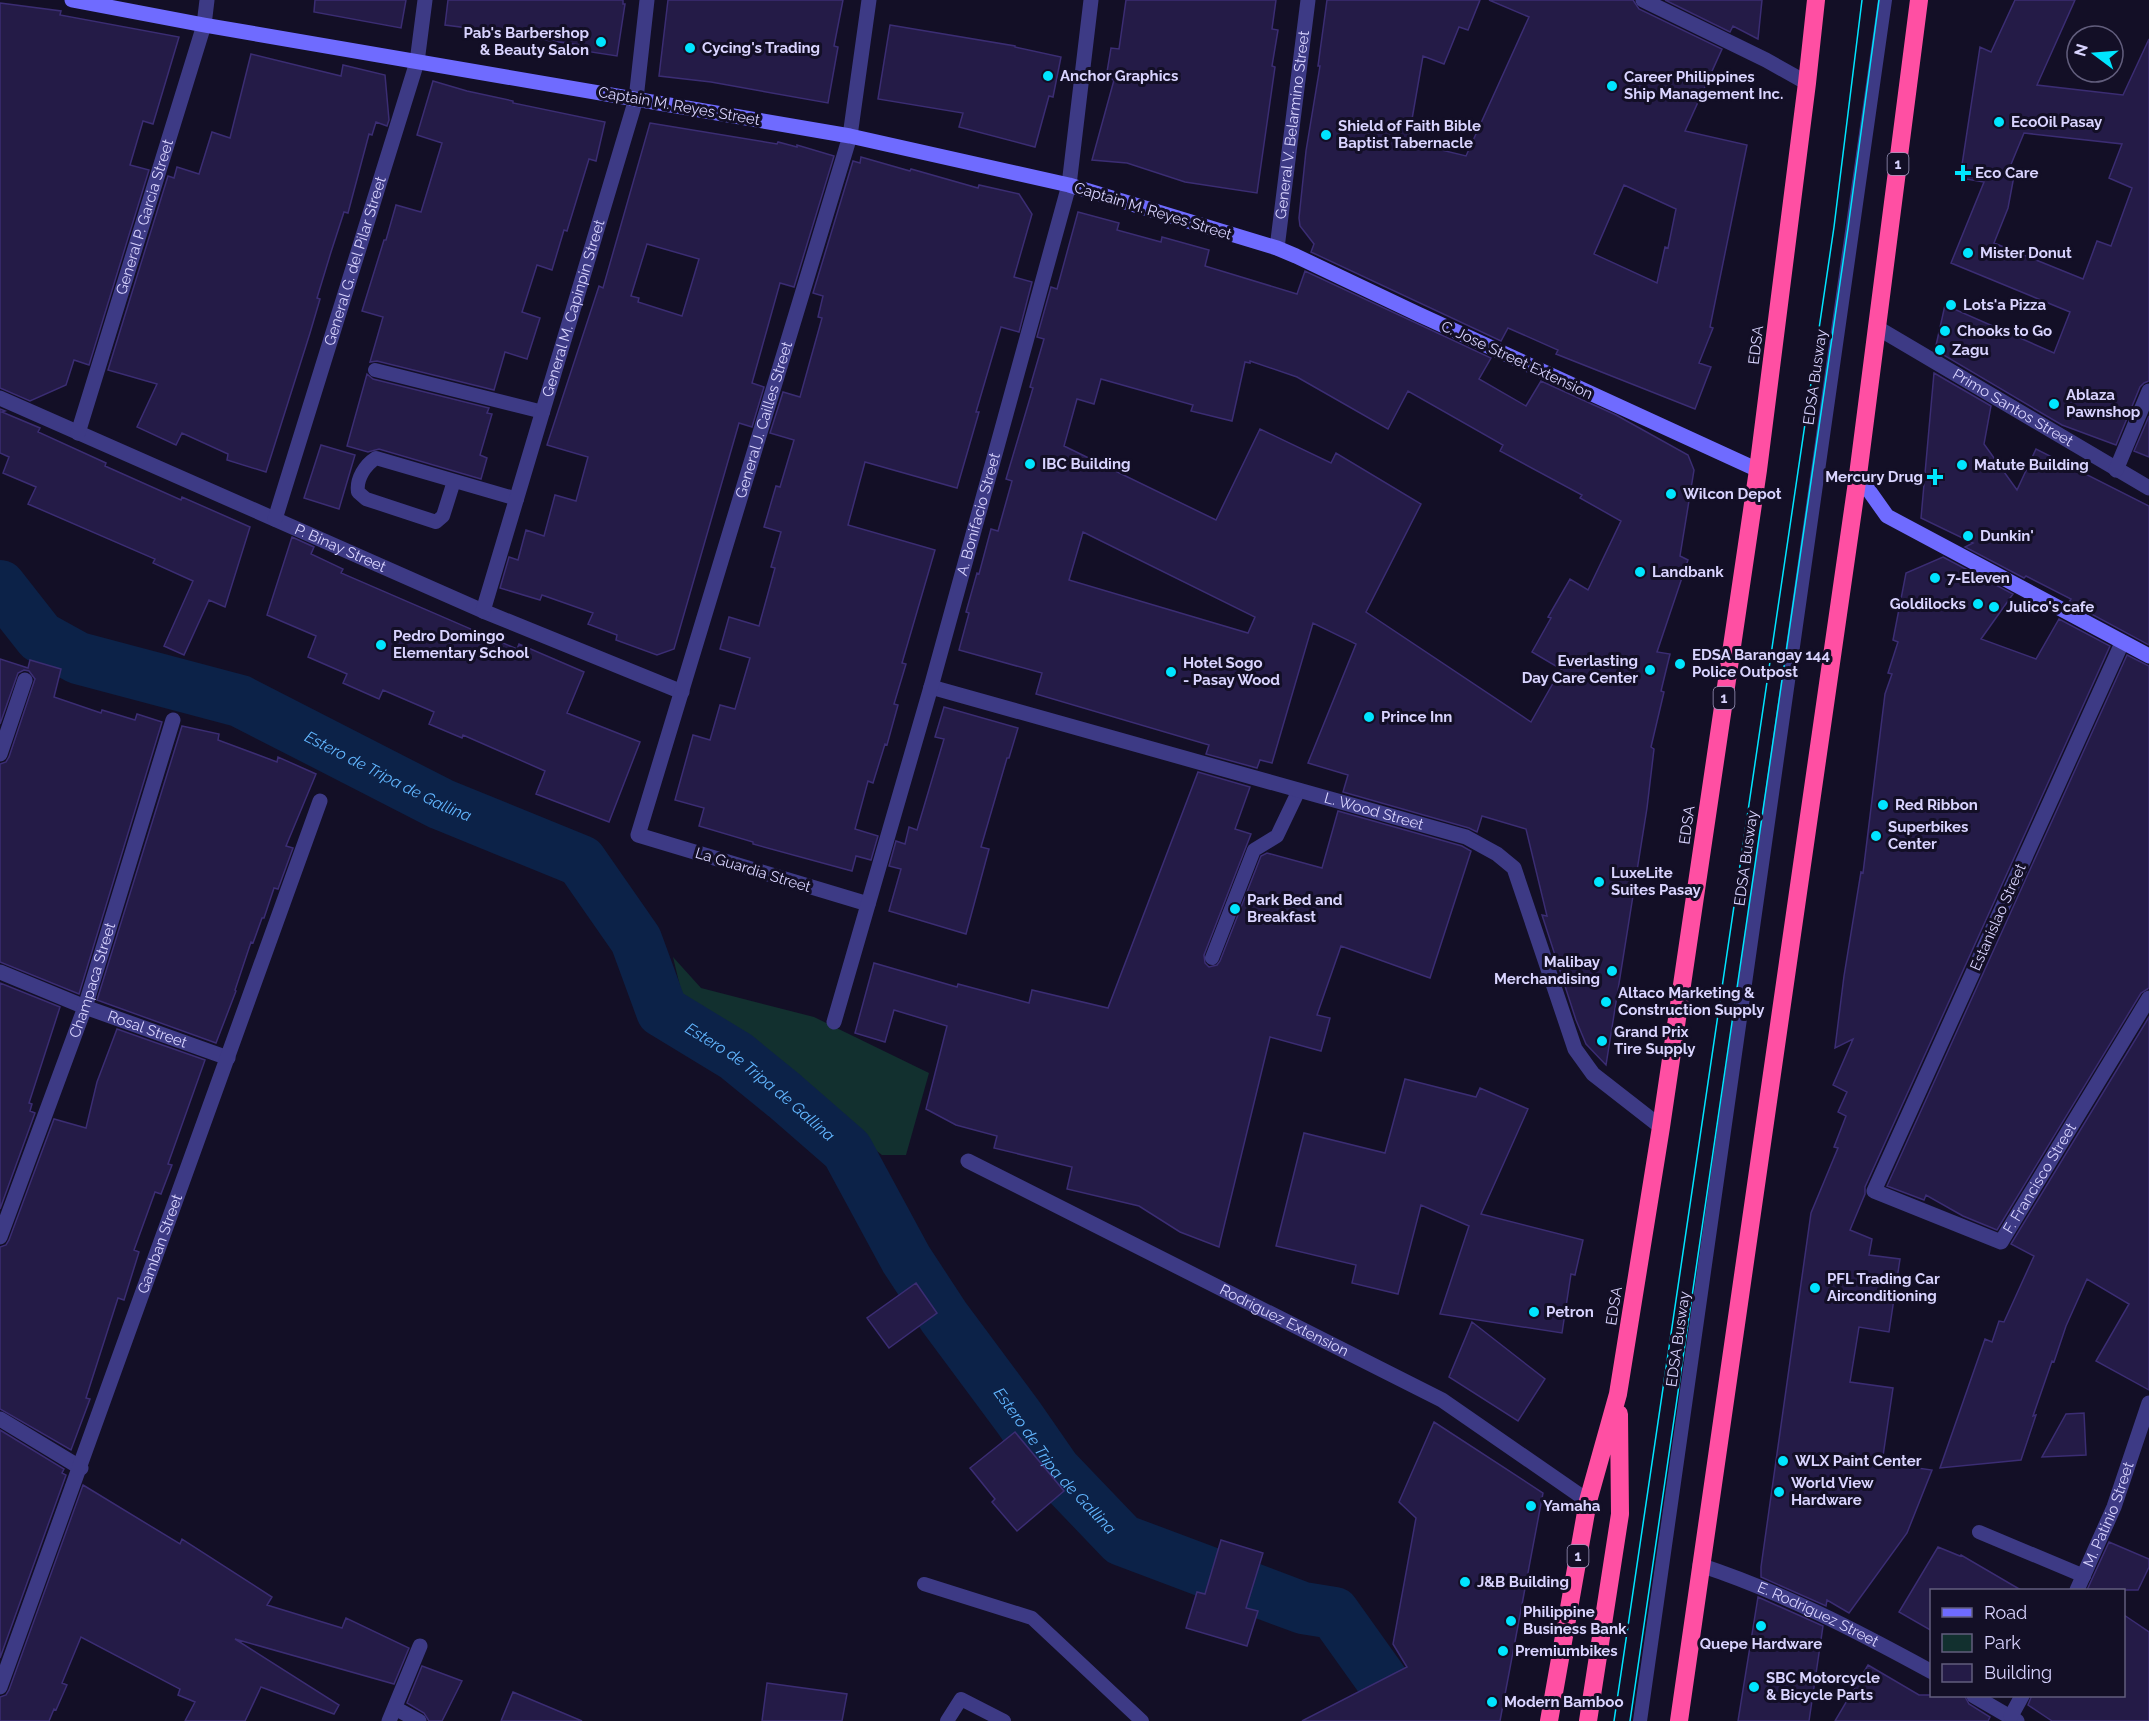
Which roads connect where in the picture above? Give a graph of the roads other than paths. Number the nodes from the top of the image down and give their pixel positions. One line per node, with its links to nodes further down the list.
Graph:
1 (72, 0): 12 (street, Captain M. Reyes Street)
2 (207, 0): 12 (street, General P. Garcia Street)
3 (425, 0): 13 (street, General G. del Pilar Street)
4 (647, 0): 15 (street, General M. Capinpin Street)
5 (869, 0): 16 (street, General J. Cailles Street)
6 (1091, 0): 17 (street, A. Bonifacio Street)
7 (1308, 0): 18 (street, General V. Belarmino Street)
8 (1643, 0): 14 (street)
9 (1816, 0): 14 (highway, EDSA / 1)
10 (1885, 0): 77 (lane, EDSA Busway)
11 (1918, 0): 19 (highway, 1)
12 (204, 25): 13 (street, Captain M. Reyes Street); 24 (street, General P. Garcia Street)
13 (417, 62): 15 (street, Captain M. Reyes Street); 31 (street, General G. del Pilar Street)
14 (1807, 83): 25 (highway, EDSA / 1)
15 (636, 99): 16 (street, Captain M. Reyes Street); 23 (street, General M. Capinpin Street)
16 (850, 136): 17 (street, Captain M. Reyes Street); 37 (street, General J. Cailles Street)
17 (1068, 185): 18 (street, Captain M. Reyes Street); 36 (street, A. Bonifacio Street)
18 (1277, 248): 25 (street, C. Jose Street Extension)
19 (1876, 327): 26 (street, Primo Santos Street); 27 (highway, 1)
20 (375, 370): 23 (lane)
21 (2149, 391): 26 (street)
22 (0, 398): 24 (street, P. Binay Street)
23 (543, 412): 30 (street, General M. Capinpin Street)
24 (78, 433): 31 (street, P. Binay Street)
25 (1758, 470): 50 (highway, EDSA / 1)
26 (2116, 470): 29 (street, Primo Santos Street)
27 (1858, 475): 33 (street); 60 (highway, 1)
28 (454, 481): 28 (lane); 30 (lane)
29 (2149, 488)
30 (517, 499): 32 (street, General M. Capinpin Street)
31 (275, 519): 32 (street, P. Binay Street)
32 (483, 611): 37 (street, P. Binay Street)
33 (2122, 642): 34 (street); 52 (street, Estanislao Street)
34 (2149, 656)
35 (26, 680): 39 (street)
36 (931, 687): 40 (street, L. Wood Street); 43 (street, A. Bonifacio Street)
37 (682, 692): 42 (street, General J. Cailles Street)
38 (173, 720): 47 (street, Champaca Street)
39 (0, 754)
40 (1299, 790): 44 (lane); 50 (street, L. Wood Street)
41 (320, 801): 49 (street, Gamban Street)
42 (638, 836): 43 (street, La Guardia Street)
43 (868, 904): 48 (street, A. Bonifacio Street)
44 (1212, 958)
45 (0, 972): 47 (street, Rosal Street)
46 (2149, 998): 52 (street, F. Francisco Street)
47 (85, 1007): 49 (street, Rosal Street); 53 (street, Champaca Street)
48 (834, 1022)
49 (228, 1058): 57 (street, Gamban Street)
50 (1661, 1127): 54 (highway, EDSA / 1)
51 (968, 1161): 58 (street, Rodriguez Extension)
52 (1874, 1191)
53 (0, 1238)
54 (1618, 1394): 58 (highway, EDSA / 1); 76 (highway)
55 (2149, 1403): 61 (street, M. Patinio Street)
56 (0, 1419): 57 (street)
57 (81, 1468): 66 (street, Gamban Street)
58 (1588, 1501): 75 (highway, EDSA / 1)
59 (1979, 1532): 61 (lane)
60 (1700, 1565): 65 (street, E. Rodriguez Street); 78 (highway, 1)
61 (2084, 1576): 63 (street, M. Patinio Street)
62 (924, 1584): 74 (lane)
63 (2078, 1589)
64 (420, 1646): 69 (street)
65 (1930, 1671)
66 (0, 1687)
67 (1977, 1697): 70 (street)
68 (2021, 1697): 70 (street)
69 (392, 1714): 71 (street)
70 (2014, 1718)
71 (419, 1721)
72 (947, 1721): 73 (lane)
73 (1004, 1721)
74 (1142, 1721)
75 (1549, 1721)
76 (1588, 1721)
77 (1640, 1721)
78 (1679, 1721)

